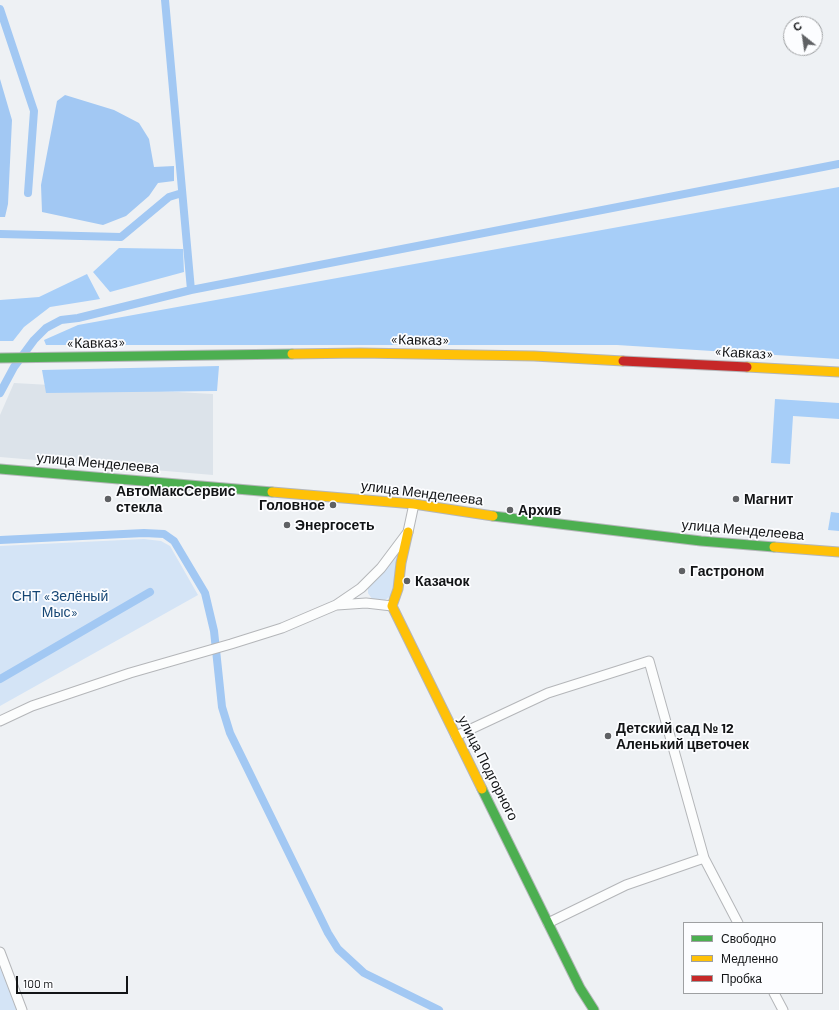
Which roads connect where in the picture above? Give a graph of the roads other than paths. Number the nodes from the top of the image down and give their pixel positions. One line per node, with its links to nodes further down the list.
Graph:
1 (0, 358): 2 (main road, «Кавказ»)
2 (839, 372)
3 (0, 469): 4 (main road, улица Менделеева)
4 (414, 504): 5 (street); 6 (main road, улица Менделеева)
5 (408, 532): 7 (street); 8 (main road)
6 (839, 552)
7 (336, 605): 8 (street); 9 (street)
8 (392, 606): 10 (main road, улица Подгорного)
9 (0, 721)
10 (456, 736): 11 (street); 13 (main road, улица Подгорного)
11 (704, 858): 12 (street); 13 (street)
12 (737, 922)
13 (548, 923): 17 (main road, улица Подгорного)
14 (0, 952): 16 (street)
15 (775, 994): 18 (street)
16 (22, 1010)
17 (594, 1010)
18 (783, 1010)

